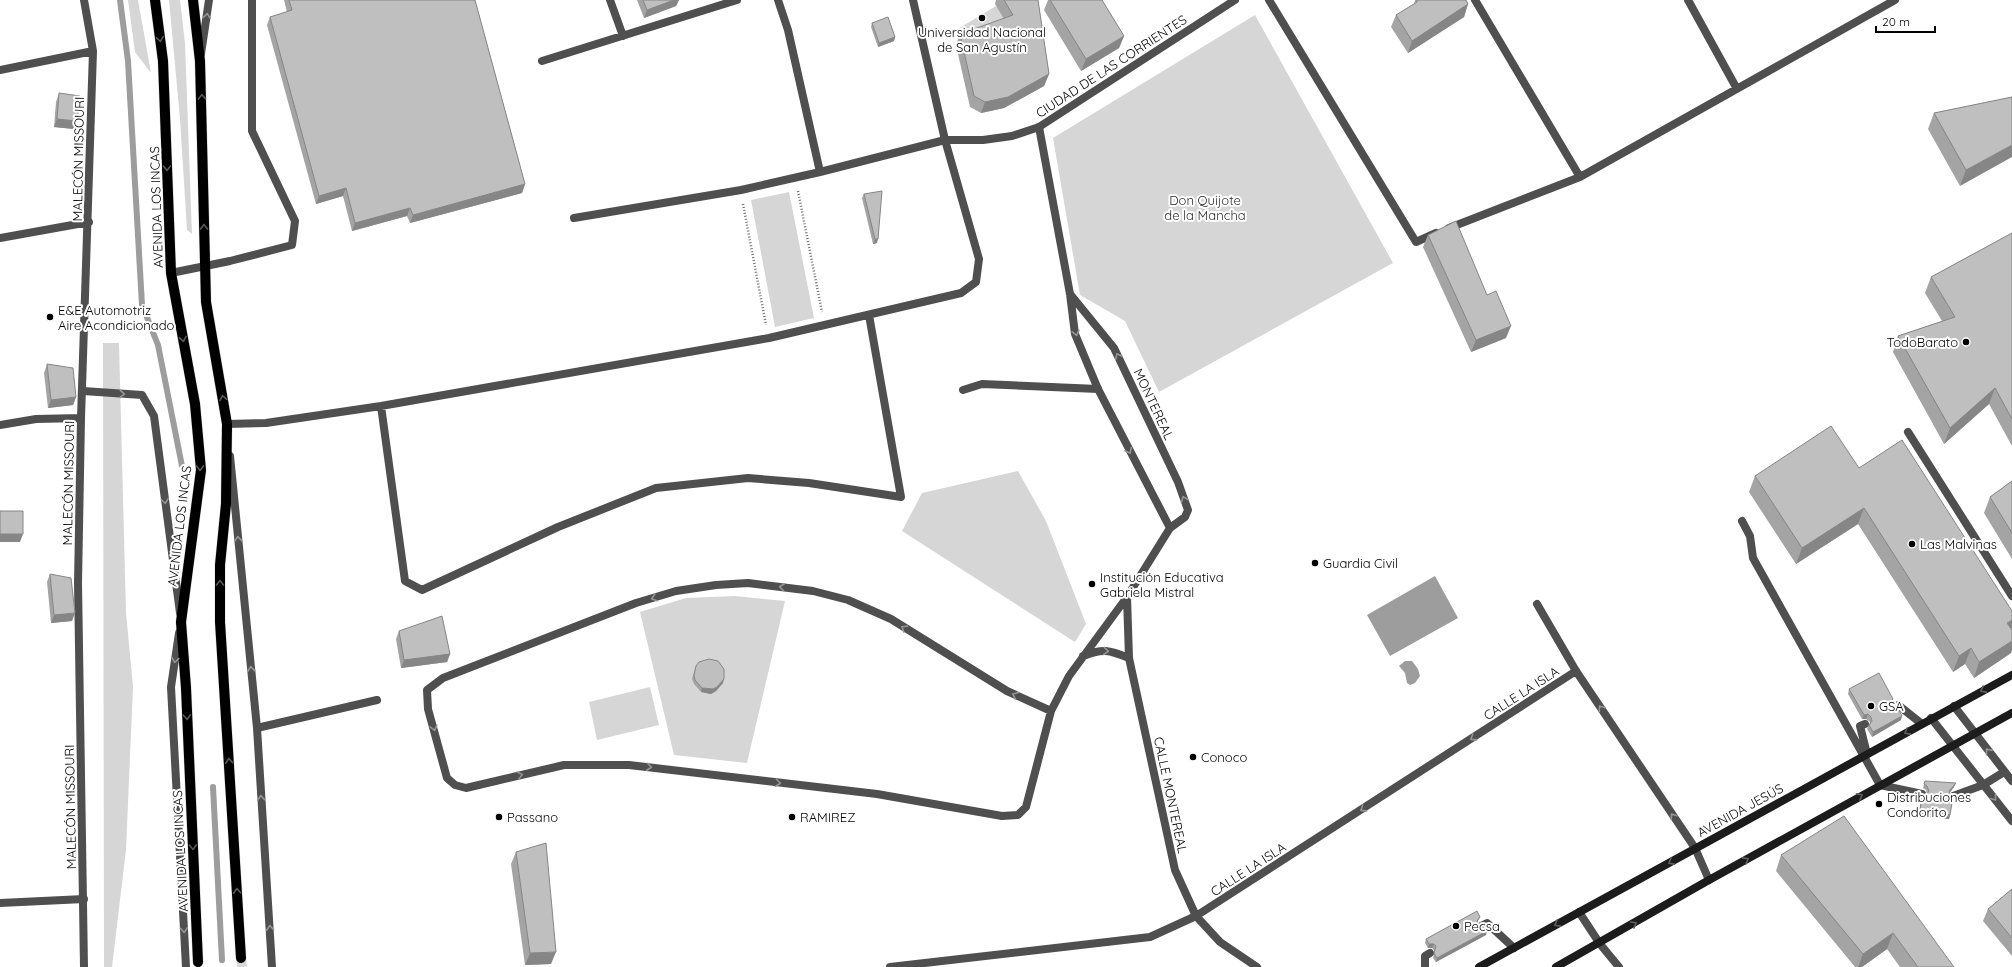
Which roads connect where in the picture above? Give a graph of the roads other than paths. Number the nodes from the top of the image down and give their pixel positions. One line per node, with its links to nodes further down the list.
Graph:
1 (84, 0): 16 (street, MALECÓN MISSOURI)
2 (155, 0): 29 (main road, AVENIDA LOS INCAS, one-way to 29)
3 (193, 0): 17 (main road)
4 (209, 0): 17 (street, one-way to 4)
5 (252, 0): 28 (street)
6 (610, 0): 15 (street)
7 (737, 0): 15 (street)
8 (778, 0): 23 (street)
9 (913, 0): 22 (street)
10 (1235, 0): 21 (street, CIUDAD DE LAS CORRIENTES)
11 (1269, 0): 24 (street)
12 (1475, 0): 24 (street)
13 (1688, 0): 20 (street)
14 (1894, 0): 20 (street)
15 (623, 36): 18 (street)
16 (93, 51): 19 (street); 26 (street, MALECÓN MISSOURI)
17 (200, 61): 28 (main road, one-way to 17)
18 (542, 61)
19 (0, 70)
20 (1738, 89): 24 (street)
21 (1039, 127): 22 (street, CIUDAD DE LAS CORRIENTES); 30 (street, MONTEREAL)
22 (945, 140): 23 (street, CIUDAD DE LAS CORRIENTES); 31 (street)
23 (820, 172): 25 (street, CIUDAD DE LAS CORRIENTES)
24 (1580, 177)
25 (574, 218)
26 (89, 222): 27 (street); 33 (street, MALECÓN MISSOURI)
27 (0, 238)
28 (204, 266): 29 (street); 37 (main road, one-way to 28)
29 (171, 273): 45 (main road, AVENIDA LOS INCAS, one-way to 45)
30 (1070, 294): 32 (street, MONTEREAL, one-way to 32); 41 (street, MONTEREAL, one-way to 30)
31 (870, 315): 35 (street); 35 (street)
32 (1098, 389): 34 (street); 41 (street, MONTEREAL, one-way to 41)
33 (83, 390): 36 (street, MALECÓN MISSOURI); 45 (street, one-way to 45)
34 (963, 390)
35 (381, 406): 37 (street)
36 (81, 418): 38 (street); 71 (street, MALECÓN MISSOURI)
37 (227, 424): 57 (street, one-way to 37); 79 (main road, one-way to 37)
38 (0, 425)
39 (1908, 432): 42 (street)
40 (1742, 521): 58 (street)
41 (1170, 528): 43 (street, MONTEREAL)
42 (2012, 596)
43 (1126, 597): 46 (street, MONTEREAL); 47 (street, CALLE MONTEREAL)
44 (1537, 604): 48 (street)
45 (181, 622): 80 (main road, AVENIDA LOS INCAS, one-way to 80); 82 (street, one-way to 82)
46 (1082, 656): 47 (street, one-way to 47); 53 (street, MONTEREAL)
47 (1129, 658): 74 (street, CALLE MONTEREAL)
48 (1576, 671): 69 (street, one-way to 48); 74 (street, CALLE LA ISLA, one-way to 74)
49 (2012, 675): 51 (main road, AVENIDA JESÚS, one-way to 51)
50 (377, 700): 57 (street)
51 (1954, 706): 55 (main road, AVENIDA JESÚS); 59 (street)
52 (1894, 708): 56 (street)
53 (1051, 711): 53 (street, MONTEREAL, one-way to 53)
54 (2012, 713): 59 (main road)
55 (1931, 718): 56 (main road, AVENIDA JESÚS); 60 (street)
56 (1922, 724): 61 (main road, AVENIDA JESÚS, one-way to 61)
57 (257, 728): 83 (street, one-way to 57)
58 (1850, 732): 61 (street); 61 (street)
59 (1974, 733): 60 (main road); 62 (street, one-way to 59)
60 (1952, 746): 64 (street); 65 (main road)
61 (1865, 755): 65 (street); 69 (main road, AVENIDA JESÚS)
62 (2004, 772): 63 (street); 64 (street)
63 (2012, 781)
64 (1983, 785): 67 (street); 68 (street, one-way to 68)
65 (1880, 786): 66 (street); 70 (main road, one-way to 65)
66 (1922, 794)
67 (1953, 796)
68 (2012, 821)
69 (1695, 848): 70 (street); 73 (main road, AVENIDA JESÚS, one-way to 73)
70 (1709, 880): 76 (main road, one-way to 70)
71 (84, 899): 72 (street); 81 (street, MALECÓN MISSOURI)
72 (0, 903)
73 (1579, 912): 76 (street); 77 (main road, AVENIDA JESÚS, one-way to 77)
74 (1196, 916): 84 (street, CALLE LA ISLA); 85 (street, CALLE MONTEREAL)
75 (1481, 926): 77 (street)
76 (1600, 944): 88 (main road); 89 (street)
77 (1514, 948): 87 (main road, AVENIDA JESÚS)
78 (1430, 953): 86 (street)
79 (241, 958)
80 (198, 962)
81 (84, 967)
82 (186, 967)
83 (272, 967)
84 (890, 967)
85 (1257, 967)
86 (1425, 967)
87 (1479, 967)
88 (1556, 967)
89 (1619, 967)

